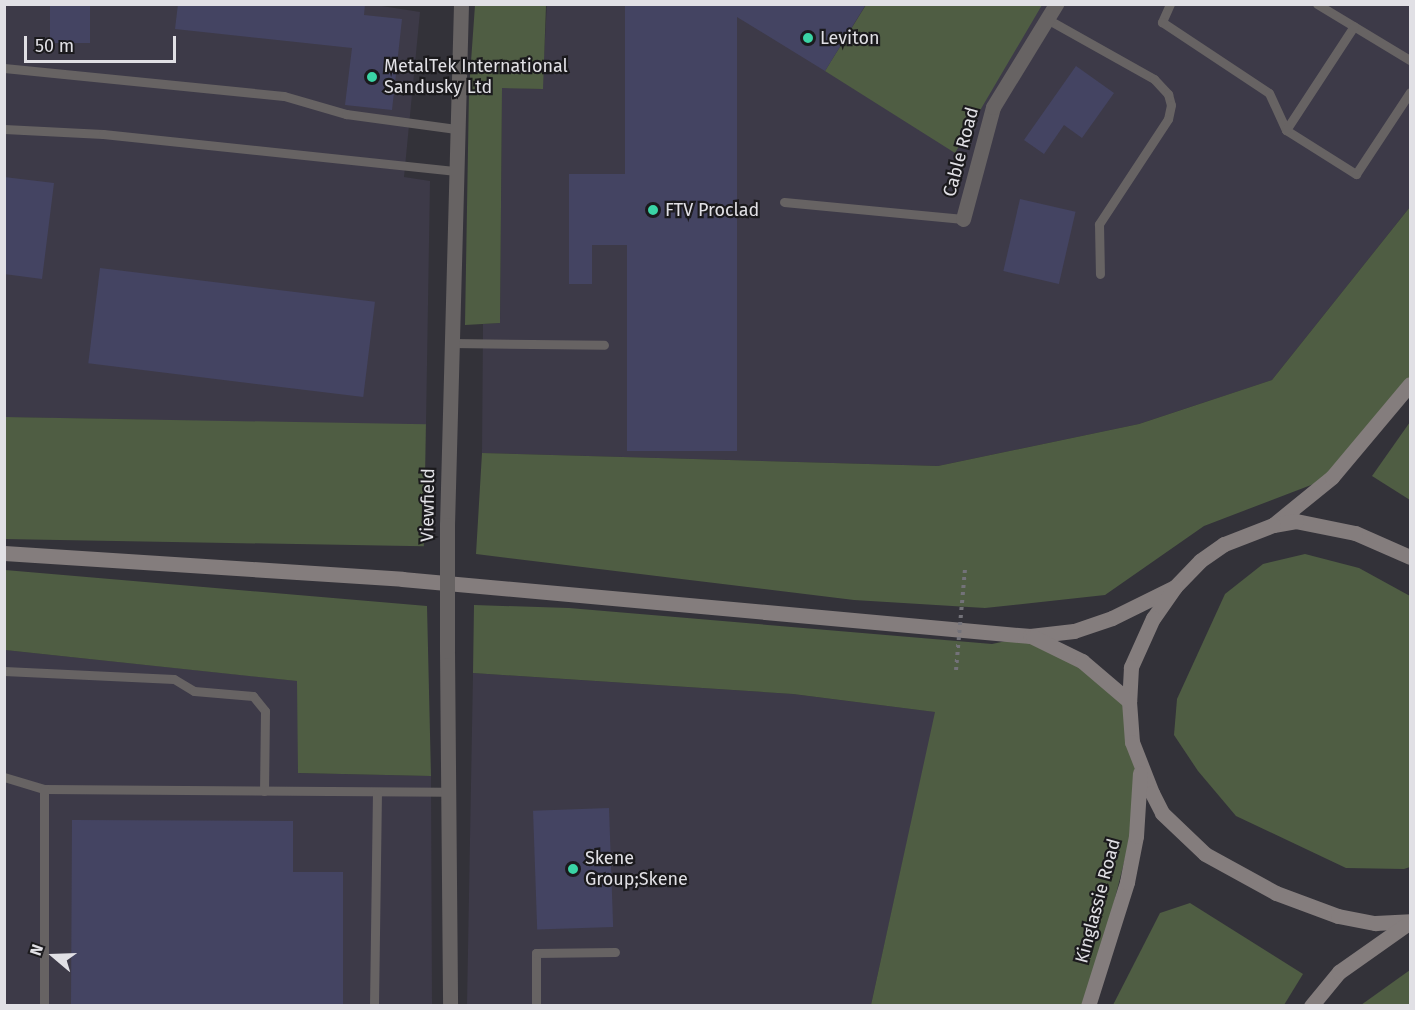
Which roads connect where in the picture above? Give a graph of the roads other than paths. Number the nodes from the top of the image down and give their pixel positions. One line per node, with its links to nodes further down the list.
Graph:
1 (461, 4): 11 (street, Viewfield)
2 (1056, 4): 5 (street, Cable Road)
3 (1170, 4): 12 (lane)
4 (1317, 4): 6 (lane)
5 (1047, 19): 15 (street, Cable Road); 16 (lane)
6 (1354, 26): 7 (lane); 12 (lane)
7 (1410, 60)
8 (4, 68): 11 (lane)
9 (1410, 92): 12 (lane)
10 (4, 129): 13 (lane)
11 (456, 129): 13 (street, Viewfield)
12 (1286, 130)
13 (454, 171): 17 (street, Viewfield)
14 (784, 202): 15 (lane)
15 (963, 219)
16 (1100, 274)
17 (451, 343): 18 (lane); 32 (street, Viewfield, bridge)
18 (604, 345)
19 (1410, 384): 20 (main road)
20 (1273, 525): 22 (main road); 23 (main road)
21 (4, 553): 24 (main road)
22 (1410, 557)
23 (1175, 587): 24 (main road); 26 (main road)
24 (1030, 636): 26 (main road)
25 (4, 671): 30 (lane)
26 (1129, 701): 27 (main road)
27 (1140, 769): 33 (main road); 39 (main road, Kinglassie Road)
28 (4, 777): 29 (lane)
29 (44, 789): 30 (lane); 35 (lane)
30 (264, 791): 31 (lane)
31 (377, 792): 32 (lane); 36 (lane)
32 (445, 792): 37 (street, Viewfield)
33 (1410, 921): 40 (main road)
34 (615, 952): 38 (lane)
35 (44, 1005)
36 (374, 1005)
37 (450, 1005)
38 (536, 1005)
39 (1088, 1005)
40 (1311, 1005)

